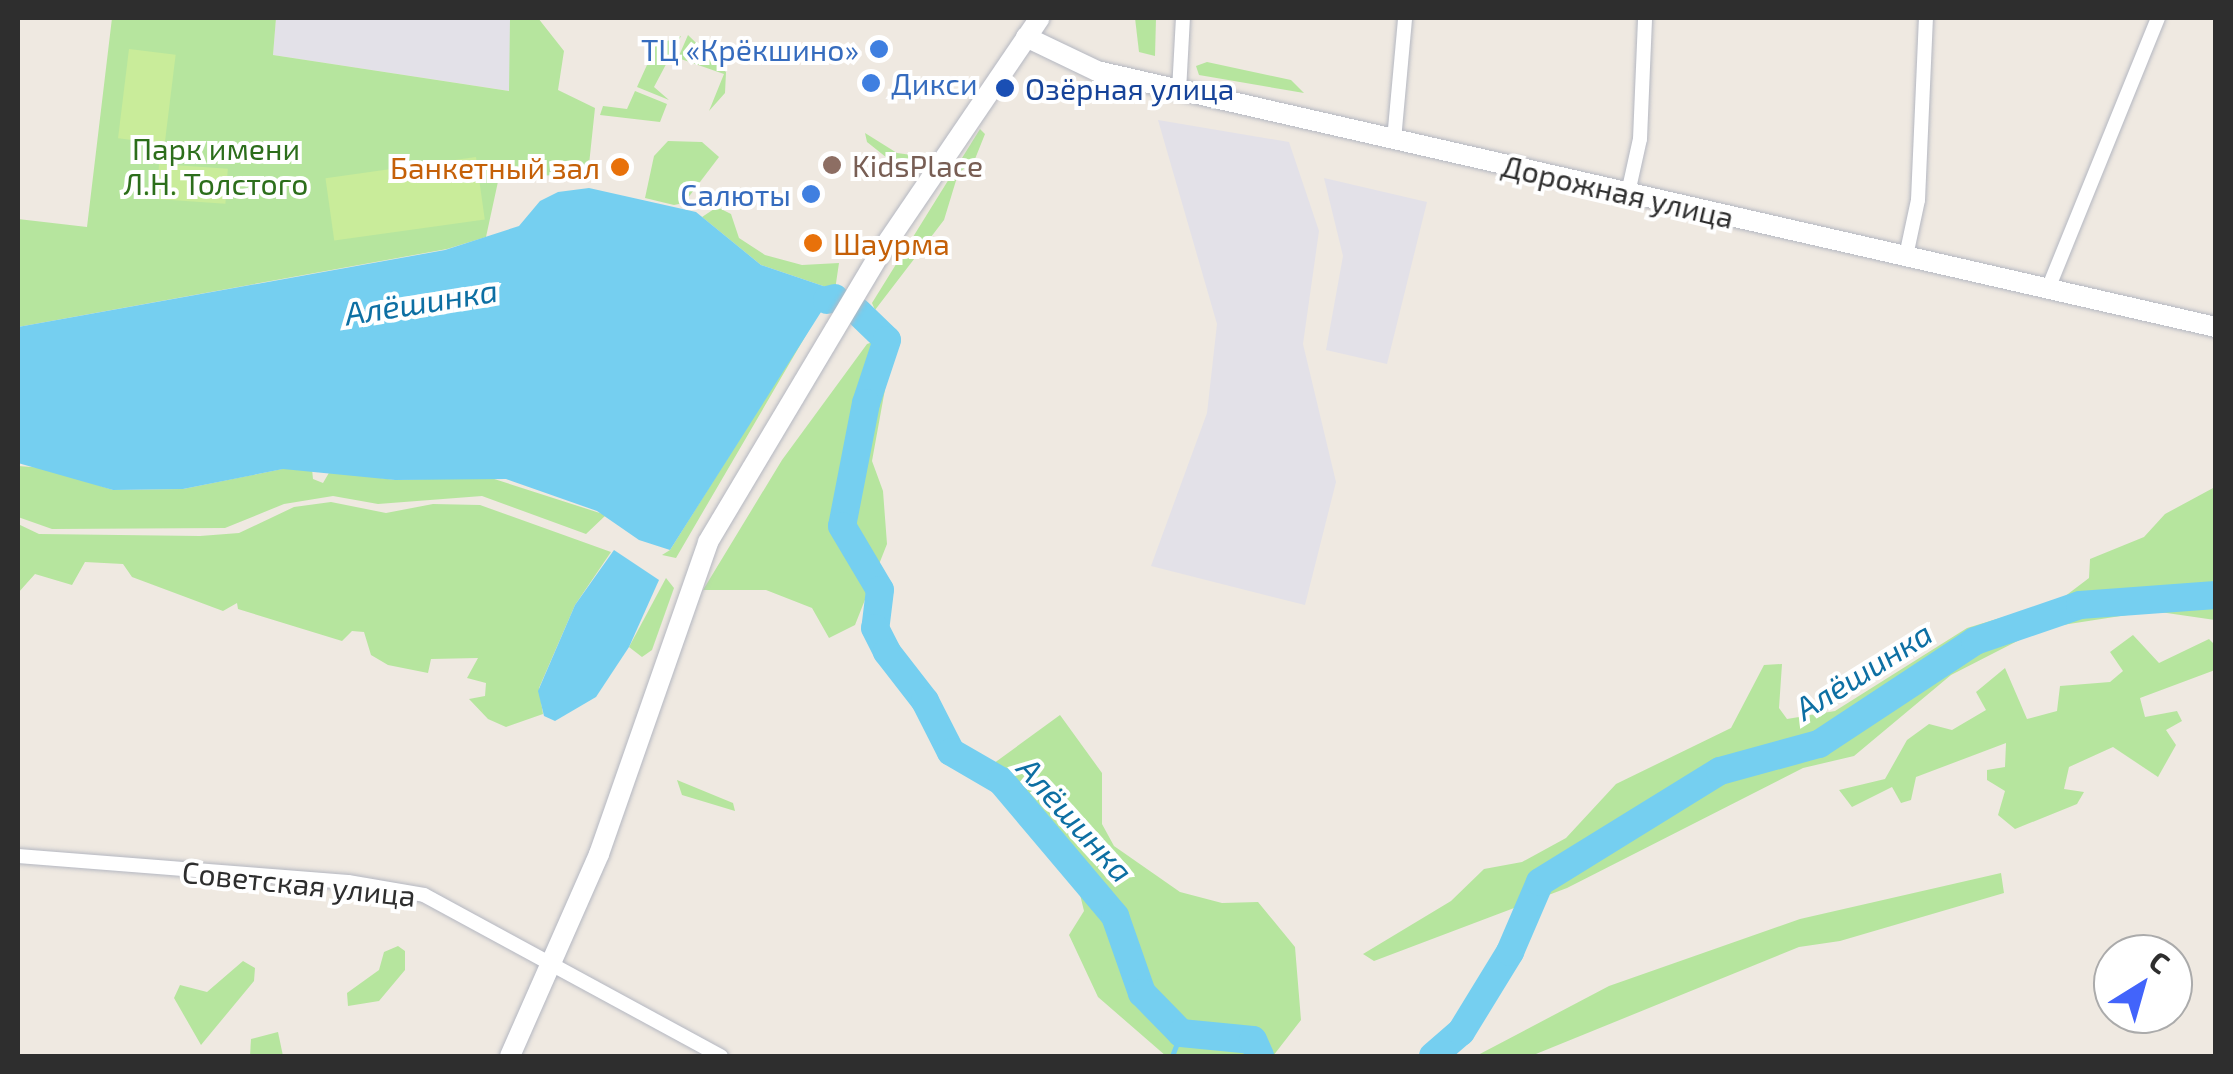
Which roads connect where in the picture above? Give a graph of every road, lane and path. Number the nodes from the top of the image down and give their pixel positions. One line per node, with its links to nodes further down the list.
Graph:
1 (1040, 18): 7 (street)
2 (1183, 18): 8 (street)
3 (1405, 18): 9 (street)
4 (1645, 18): 10 (street)
5 (1926, 18): 11 (street)
6 (2158, 18): 12 (street)
7 (1026, 38): 8 (street, Дорожная улица); 15 (street)
8 (1179, 91): 9 (street, Дорожная улица)
9 (1394, 140): 10 (street, Дорожная улица)
10 (1628, 193): 11 (street, Дорожная улица)
11 (1906, 256): 12 (street, Дорожная улица)
12 (2048, 289): 13 (street, Дорожная улица)
13 (2216, 327)
14 (18, 856): 15 (street, Советская улица)
15 (552, 964): 16 (street); 17 (street, Советская улица)
16 (510, 1056)
17 (720, 1056)

